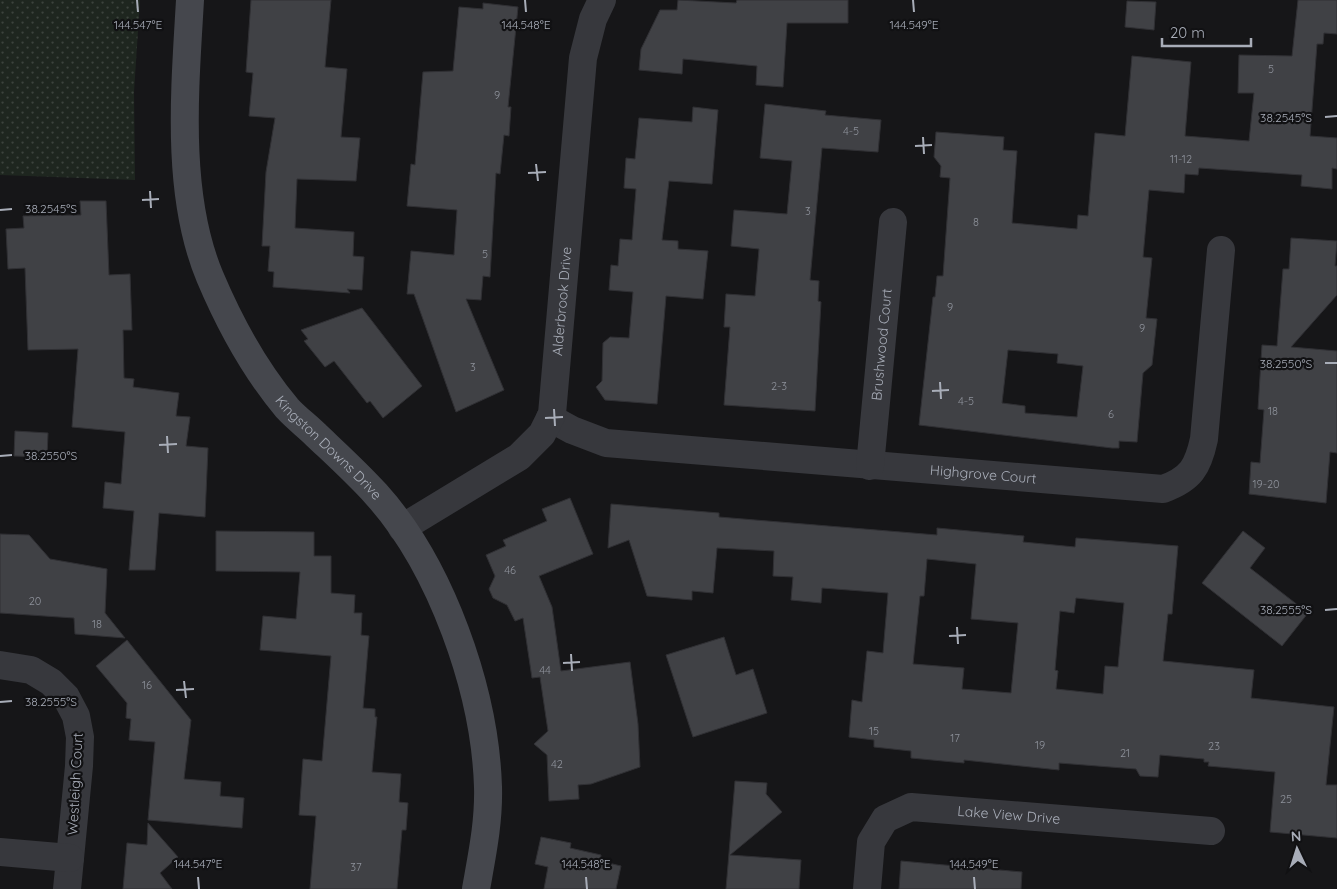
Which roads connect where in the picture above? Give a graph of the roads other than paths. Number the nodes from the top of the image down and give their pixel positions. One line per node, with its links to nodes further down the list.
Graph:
1 (190, 0): 7 (street, Kingston Downs Drive)
2 (602, 0): 5 (street, Alderbrook Drive)
3 (893, 222): 6 (street, Brushwood Court)
4 (1220, 250): 6 (street, Highgrove Court)
5 (550, 418): 6 (street, Highgrove Court); 7 (street, Alderbrook Drive)
6 (870, 466)
7 (402, 528): 13 (street, Kingston Downs Drive)
8 (0, 665): 11 (street, Westleigh Court)
9 (1211, 831): 14 (street, Lake View Drive)
10 (0, 852): 11 (street)
11 (70, 858): 12 (street, Westleigh Court)
12 (67, 889)
13 (476, 889)
14 (867, 889)

